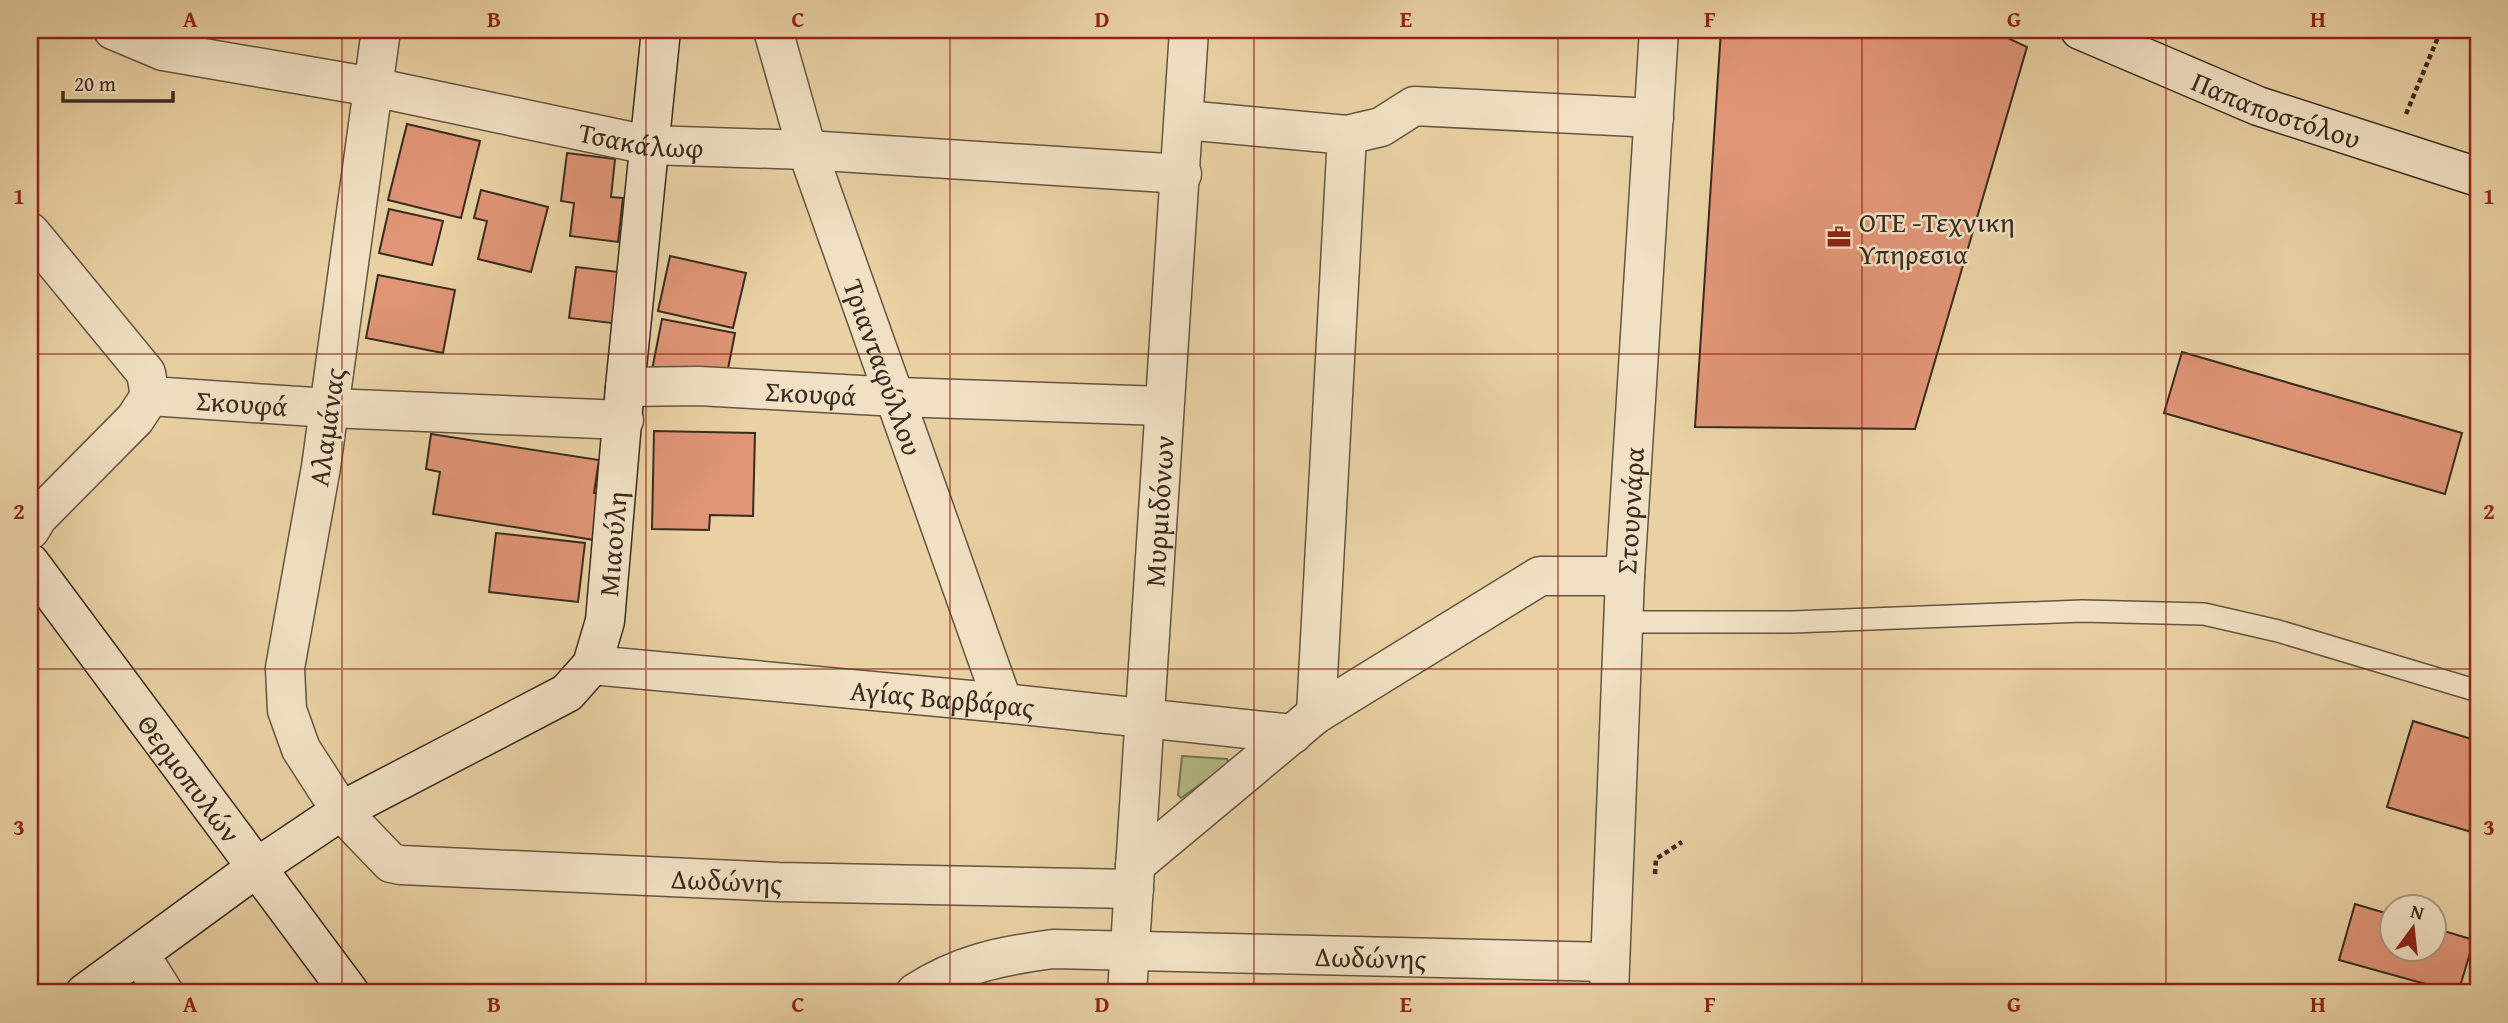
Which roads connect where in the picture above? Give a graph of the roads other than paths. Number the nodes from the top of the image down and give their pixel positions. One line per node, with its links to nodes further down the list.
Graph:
1 (113, 30): 8 (street, Τσακάλωφ)
2 (381, 30): 8 (street, Αλαμάνας)
3 (661, 30): 12 (street, Μιαούλη)
4 (773, 30): 13 (street, Τριανταφύλλου)
5 (1189, 30): 10 (street, Μυρμιδόνων)
6 (1659, 30): 9 (street, Στουρνάρα)
7 (2080, 30): 15 (street, Παπαποστόλου)
8 (373, 87): 12 (street, Τσακάλωφ); 21 (street, Αλαμάνας)
9 (1654, 118): 11 (street); 24 (street, Στουρνάρα)
10 (1185, 121): 11 (street); 14 (street, Μυρμιδόνων)
11 (1347, 135): 30 (street)
12 (648, 145): 13 (street, Τσακάλωφ); 19 (street, Μιαούλη)
13 (807, 150): 14 (street, Τσακάλωφ); 18 (street, Τριανταφύλλου)
14 (1182, 174): 20 (street, Μυρμιδόνων)
15 (2478, 177)
16 (30, 232): 17 (street)
17 (150, 396): 21 (street, Σκουφά); 22 (street)
18 (897, 397): 19 (street, Σκουφά); 20 (street, Σκουφά); 28 (street, Τριανταφύλλου)
19 (624, 404): 21 (street, Σκουφά); 26 (street, Μιαούλη)
20 (1163, 406): 29 (street, Μυρμιδόνων)
21 (329, 408): 31 (street, Αλαμάνας)
22 (30, 530)
23 (30, 563): 32 (street, Θερμοπυλών)
24 (1625, 576): 25 (street, Στουρνάρα); 30 (street)
25 (1623, 622): 27 (lane); 36 (street, Στουρνάρα)
26 (592, 665): 28 (street, Αγίας Βαρβάρας); 31 (street, Μιαούλη)
27 (2478, 691)
28 (1003, 703): 29 (street, Αγίας Βαρβάρας)
29 (1144, 718): 30 (street, Αγίας Βαρβάρας); 33 (street, Μυρμιδόνων)
30 (1305, 724): 33 (street)
31 (341, 811): 32 (street, Μιαούλη); 33 (street, Δωδώνης)
32 (256, 868): 35 (street, Μιαούλη); 39 (street, Θερμοπυλών)
33 (1135, 877): 34 (street, Μυρμιδόνων)
34 (1130, 950): 36 (street, Δωδώνης); 40 (street, Δωδώνης); 41 (street, Μυρμιδόνων)
35 (140, 955): 37 (street, Μιαούλη); 38 (street)
36 (1609, 978)
37 (85, 993)
38 (164, 993)
39 (350, 993)
40 (915, 993)
41 (1127, 993)

